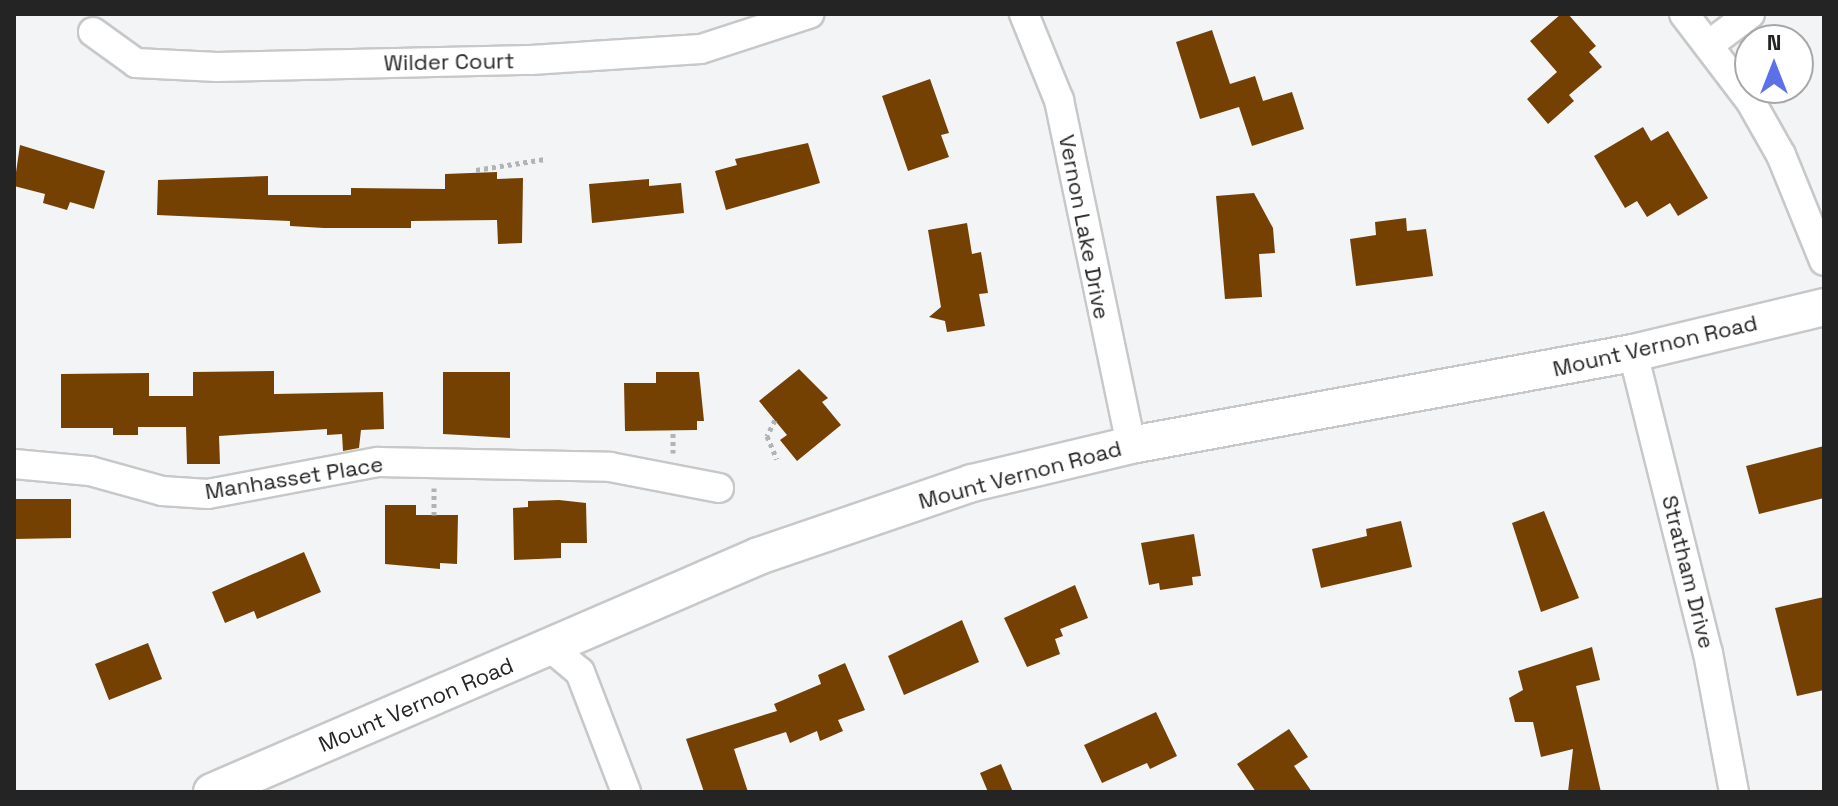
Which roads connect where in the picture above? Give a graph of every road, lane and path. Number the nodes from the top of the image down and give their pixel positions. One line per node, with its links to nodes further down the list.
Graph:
1 (809, 14): 5 (street, Wilder Court)
2 (1024, 14): 13 (street, Vernon Lake Drive)
3 (1684, 14): 6 (street)
4 (1750, 14): 6 (street)
5 (93, 32)
6 (1710, 44): 9 (street)
7 (545, 159): 8 (path)
8 (476, 170)
9 (1824, 261)
10 (1824, 307): 11 (main road, Mount Vernon Road)
11 (1633, 353): 13 (main road, Mount Vernon Road); 20 (street, Stratham Drive)
12 (775, 420): 14 (path)
13 (1131, 445): 17 (main road, Mount Vernon Road)
14 (777, 459)
15 (14, 464): 16 (street, Manhasset Place)
16 (719, 488)
17 (550, 647): 18 (main road, Mount Vernon Road); 19 (street)
18 (212, 792)
19 (626, 792)
20 (1734, 792)

